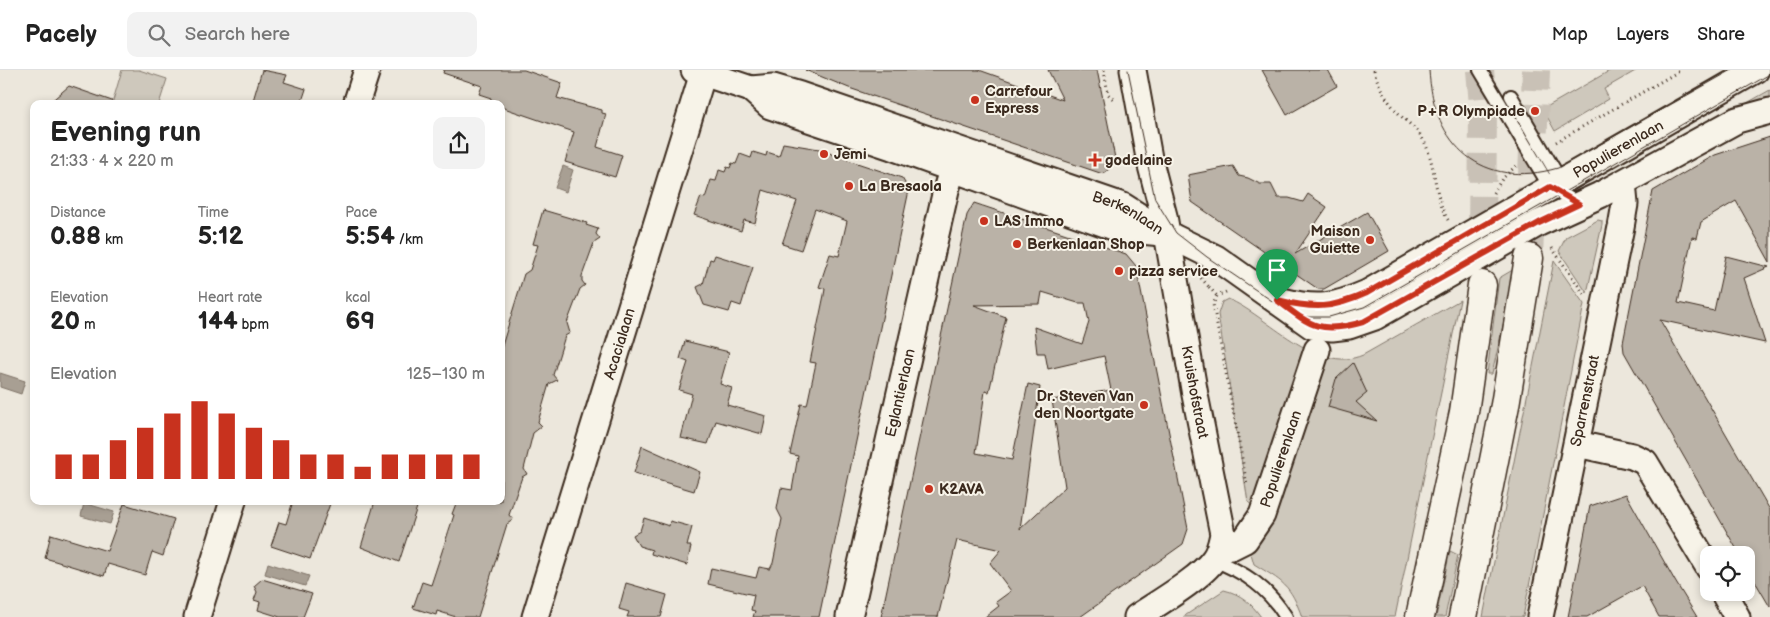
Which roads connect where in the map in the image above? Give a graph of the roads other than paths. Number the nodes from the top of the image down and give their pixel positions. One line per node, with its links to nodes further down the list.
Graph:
1 (366, 70): 7 (street)
2 (1132, 70): 14 (street, Kruishofstraat)
3 (1480, 70): 9 (lane)
4 (1756, 70): 12 (street, Populierenlaan)
5 (700, 71): 10 (street, Berkenlaan); 25 (street, Acacialaan)
6 (1511, 96): 9 (lane)
7 (357, 100)
8 (1770, 110): 11 (street, Populierenlaan)
9 (1537, 153): 12 (lane)
10 (955, 160): 14 (street, Berkenlaan); 26 (street, Eglantierlaan)
11 (1623, 183): 13 (street, Populierenlaan); 19 (street, Sparrenstraat)
12 (1555, 184): 13 (lane); 17 (street, Populierenlaan)
13 (1579, 204): 17 (street, Populierenlaan)
14 (1167, 234): 17 (street); 22 (street, Kruishofstraat)
15 (1529, 258): 30 (highway)
16 (1482, 285): 29 (highway)
17 (1277, 300)
18 (1317, 350): 22 (street, Populierenlaan)
19 (1576, 444): 21 (street); 31 (street, Sparrenstraat)
20 (232, 505): 24 (street)
21 (1700, 553)
22 (1217, 554): 27 (street); 28 (lane)
23 (1728, 601): 32 (street)
24 (197, 617)
25 (535, 617)
26 (849, 617)
27 (1137, 617)
28 (1286, 617)
29 (1420, 617)
30 (1463, 617)
31 (1540, 617)
32 (1737, 617)

